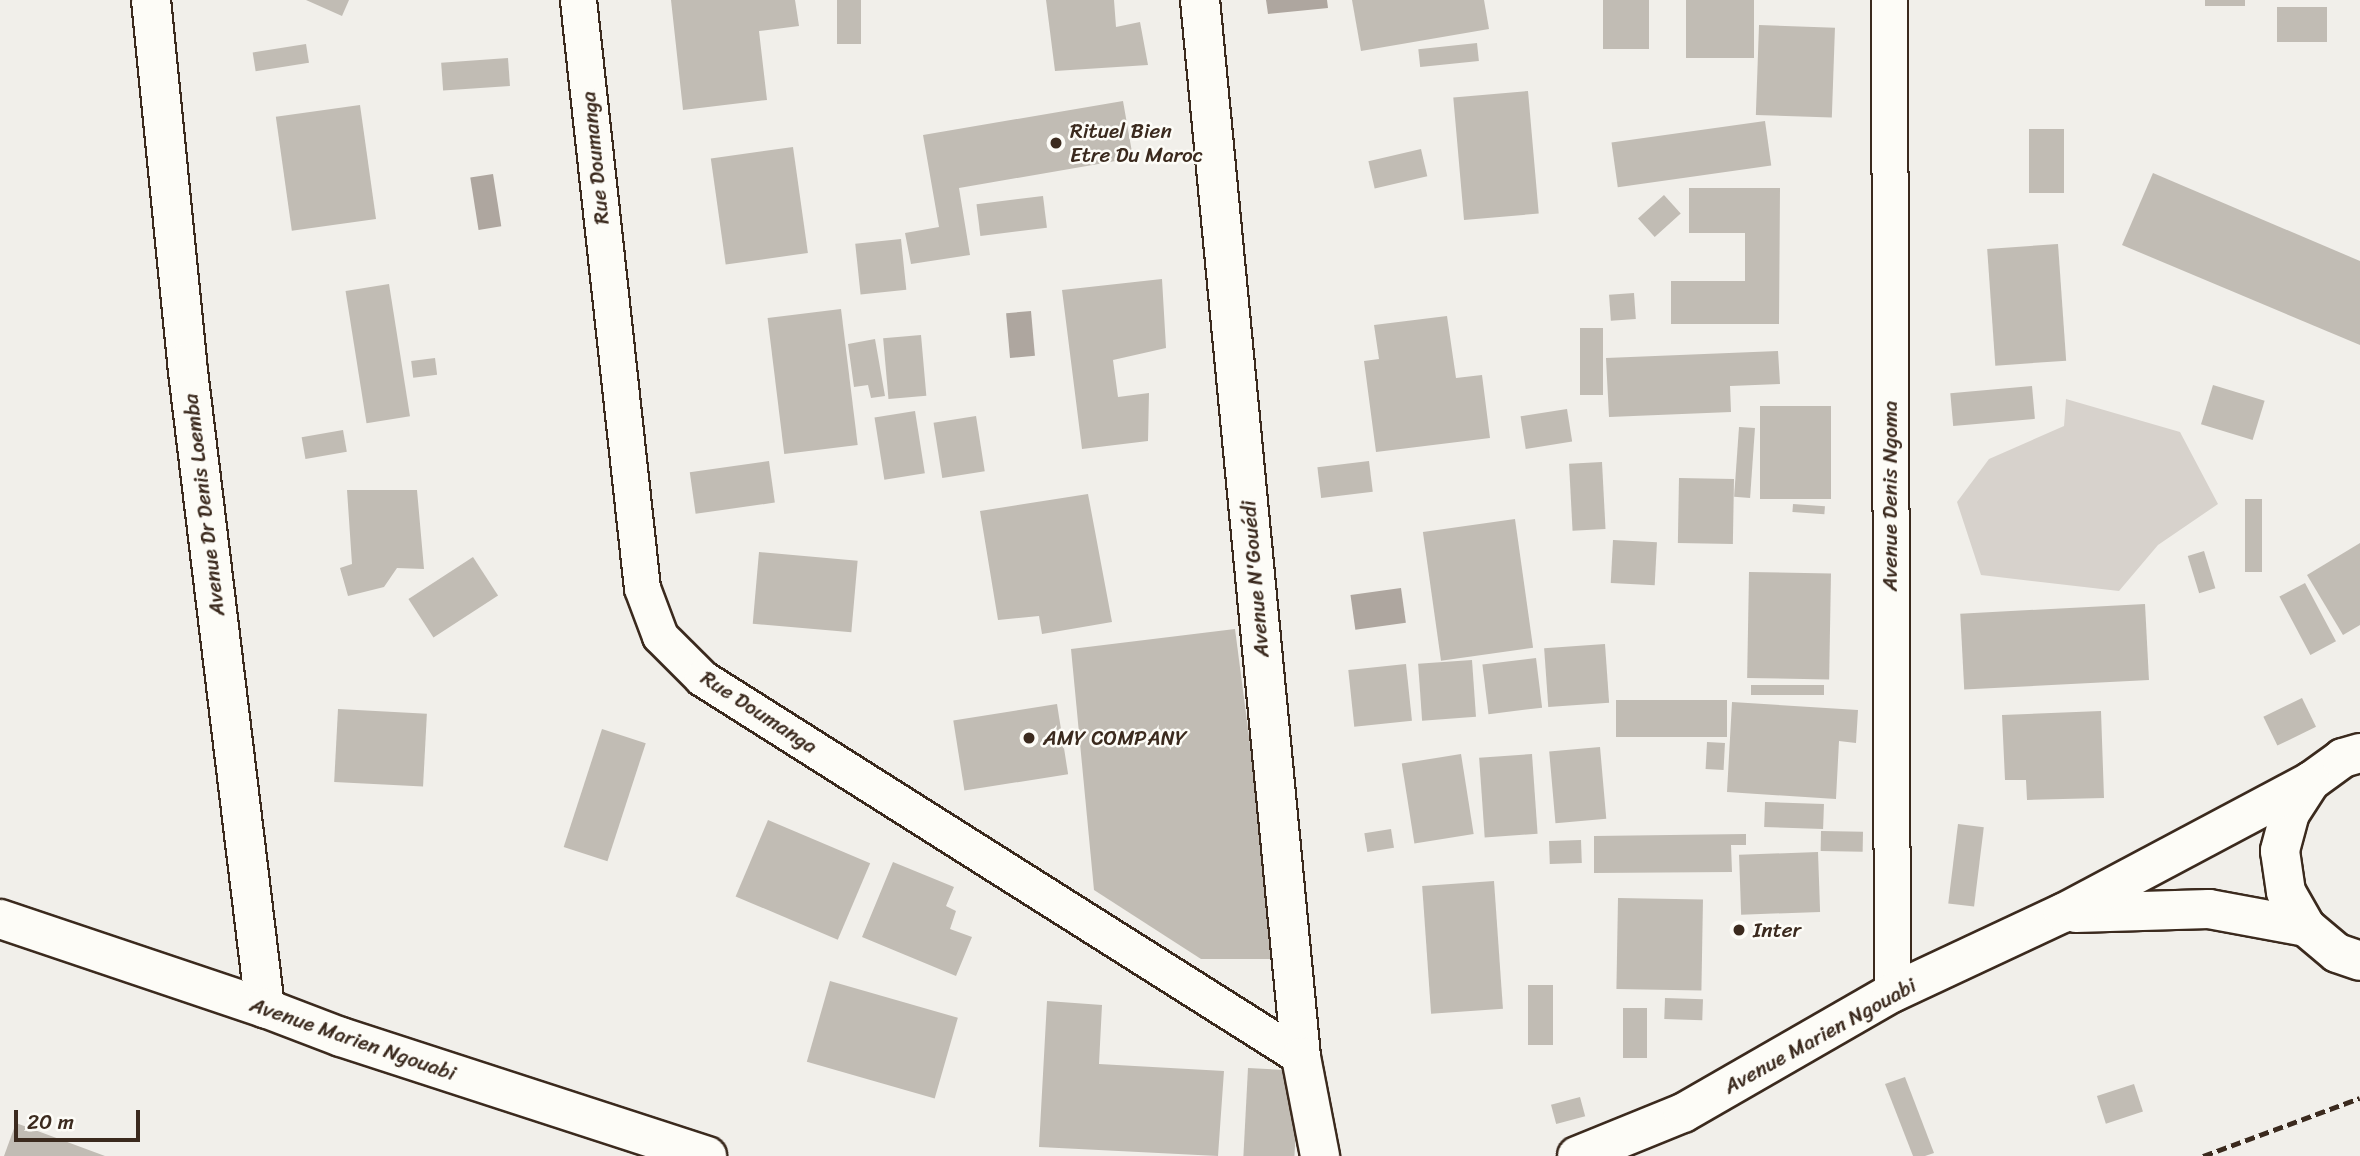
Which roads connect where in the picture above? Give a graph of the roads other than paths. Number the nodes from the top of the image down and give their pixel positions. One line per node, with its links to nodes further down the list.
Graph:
1 (150, 0): 12 (street, Avenue Dr Denis Loemba)
2 (578, 0): 13 (street, Rue Doumanga)
3 (1200, 0): 13 (street, Avenue N'Gouédi)
4 (1889, 0): 11 (street, Avenue Denis Ngoma)
5 (2354, 751): 6 (street)
6 (2311, 781): 7 (street, Avenue Marien Ngouabi); 9 (street)
7 (2063, 913): 9 (street, Avenue Marien Ngouabi); 11 (street, Avenue Marien Ngouabi)
8 (0, 919): 12 (street, Avenue Marien Ngouabi)
9 (2306, 927): 10 (street)
10 (2360, 961)
11 (1892, 993): 16 (street, Avenue Marien Ngouabi)
12 (265, 1008): 14 (street, Avenue Marien Ngouabi)
13 (1301, 1057): 15 (street, Avenue N'Gouédi)
14 (707, 1156)
15 (1320, 1156)
16 (1577, 1156)

